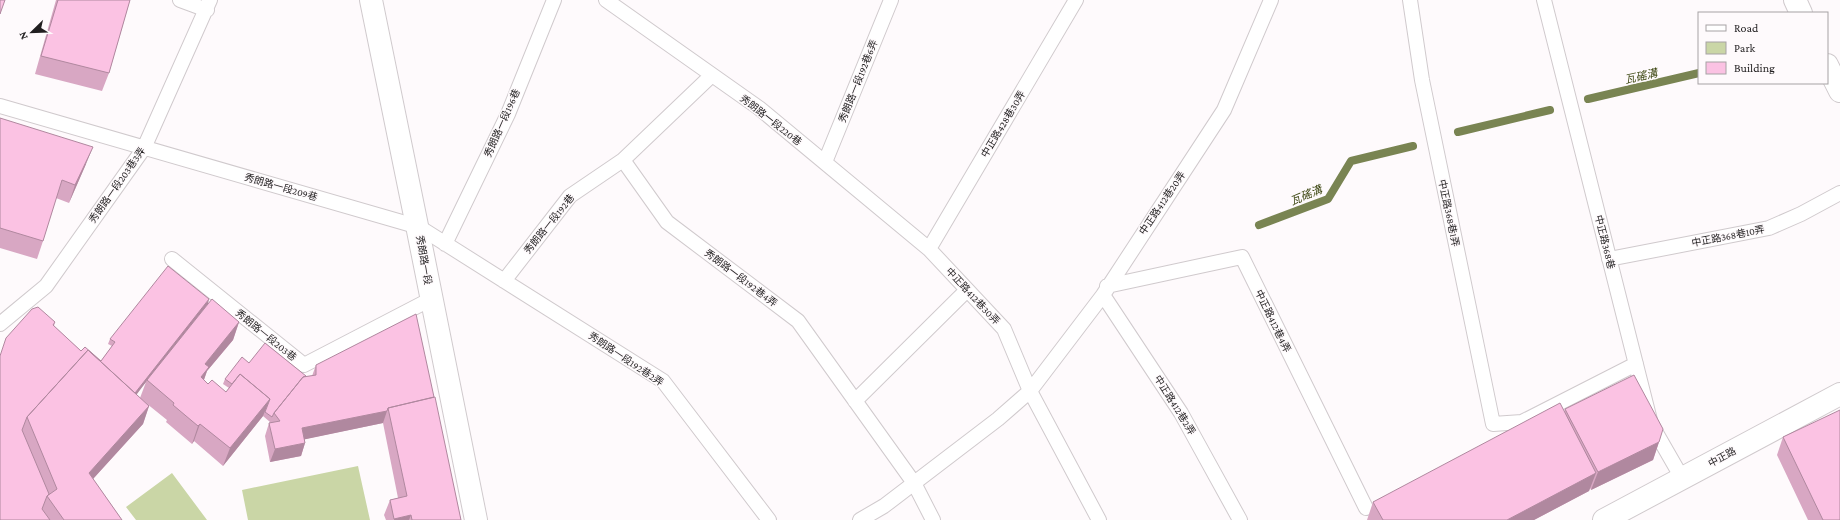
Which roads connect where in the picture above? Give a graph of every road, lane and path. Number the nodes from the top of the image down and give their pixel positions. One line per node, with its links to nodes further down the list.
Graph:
1 (180, 0): 11 (lane)
2 (371, 0): 21 (street, 秀朗路一段)
3 (554, 0): 22 (lane, 秀朗路一段196巷)
4 (606, 0): 14 (lane, 秀朗路一段220巷)
5 (891, 0): 19 (lane, 秀朗路一段192巷6弄)
6 (1076, 0): 23 (lane, 中正路428巷30弄)
7 (1271, 0): 28 (lane, 中正路412巷20弄)
8 (1410, 0): 31 (lane, 中正路368巷1弄)
9 (1544, 0): 25 (lane, 中正路368巷)
10 (1795, 0): 12 (street)
11 (208, 5): 17 (lane, 秀朗路一段203巷3弄)
12 (1801, 12)
13 (1828, 67): 15 (street)
14 (712, 75): 18 (lane, 秀朗路一段192巷); 19 (lane, 秀朗路一段220巷)
15 (1840, 91)
16 (0, 106): 17 (lane, 秀朗路一段209巷)
17 (144, 148): 21 (lane, 秀朗路一段209巷); 30 (lane, 秀朗路一段203巷3弄)
18 (623, 160): 26 (lane, 秀朗路一段192巷); 34 (lane, 秀朗路一段192巷4弄)
19 (825, 162): 23 (lane, 秀朗路一段220巷)
20 (1840, 193): 25 (lane, 中正路368巷10弄)
21 (419, 227): 22 (lane); 29 (street, 秀朗路一段)
22 (446, 244): 26 (lane)
23 (930, 249): 27 (lane, 中正路412巷30弄)
24 (172, 259): 29 (lane, 秀朗路一段203巷)
25 (1609, 259): 31 (lane, 中正路368巷)
26 (504, 281): 39 (lane, 秀朗路一段192巷2弄)
27 (968, 290): 32 (lane, 中正路412巷30弄); 34 (lane)
28 (1105, 291): 32 (lane, 中正路412巷20弄); 37 (lane, 中正路412巷4弄); 43 (lane, 中正路412巷2弄)
29 (431, 299): 38 (street, 秀朗路一段)
30 (0, 324)
31 (1636, 364): 35 (lane, 中正路368巷)
32 (1030, 391): 36 (lane, 中正路412巷20弄); 42 (lane, 中正路412巷30弄)
33 (1840, 394): 35 (street, 中正路)
34 (856, 401): 36 (lane, 秀朗路一段192巷4弄)
35 (1682, 478): 44 (street, 中正路)
36 (914, 483): 40 (lane, 中正路412巷20弄); 41 (lane, 秀朗路一段192巷4弄)
37 (1366, 508)
38 (476, 520)
39 (769, 520)
40 (860, 520)
41 (933, 520)
42 (1099, 520)
43 (1240, 520)
44 (1604, 520)

